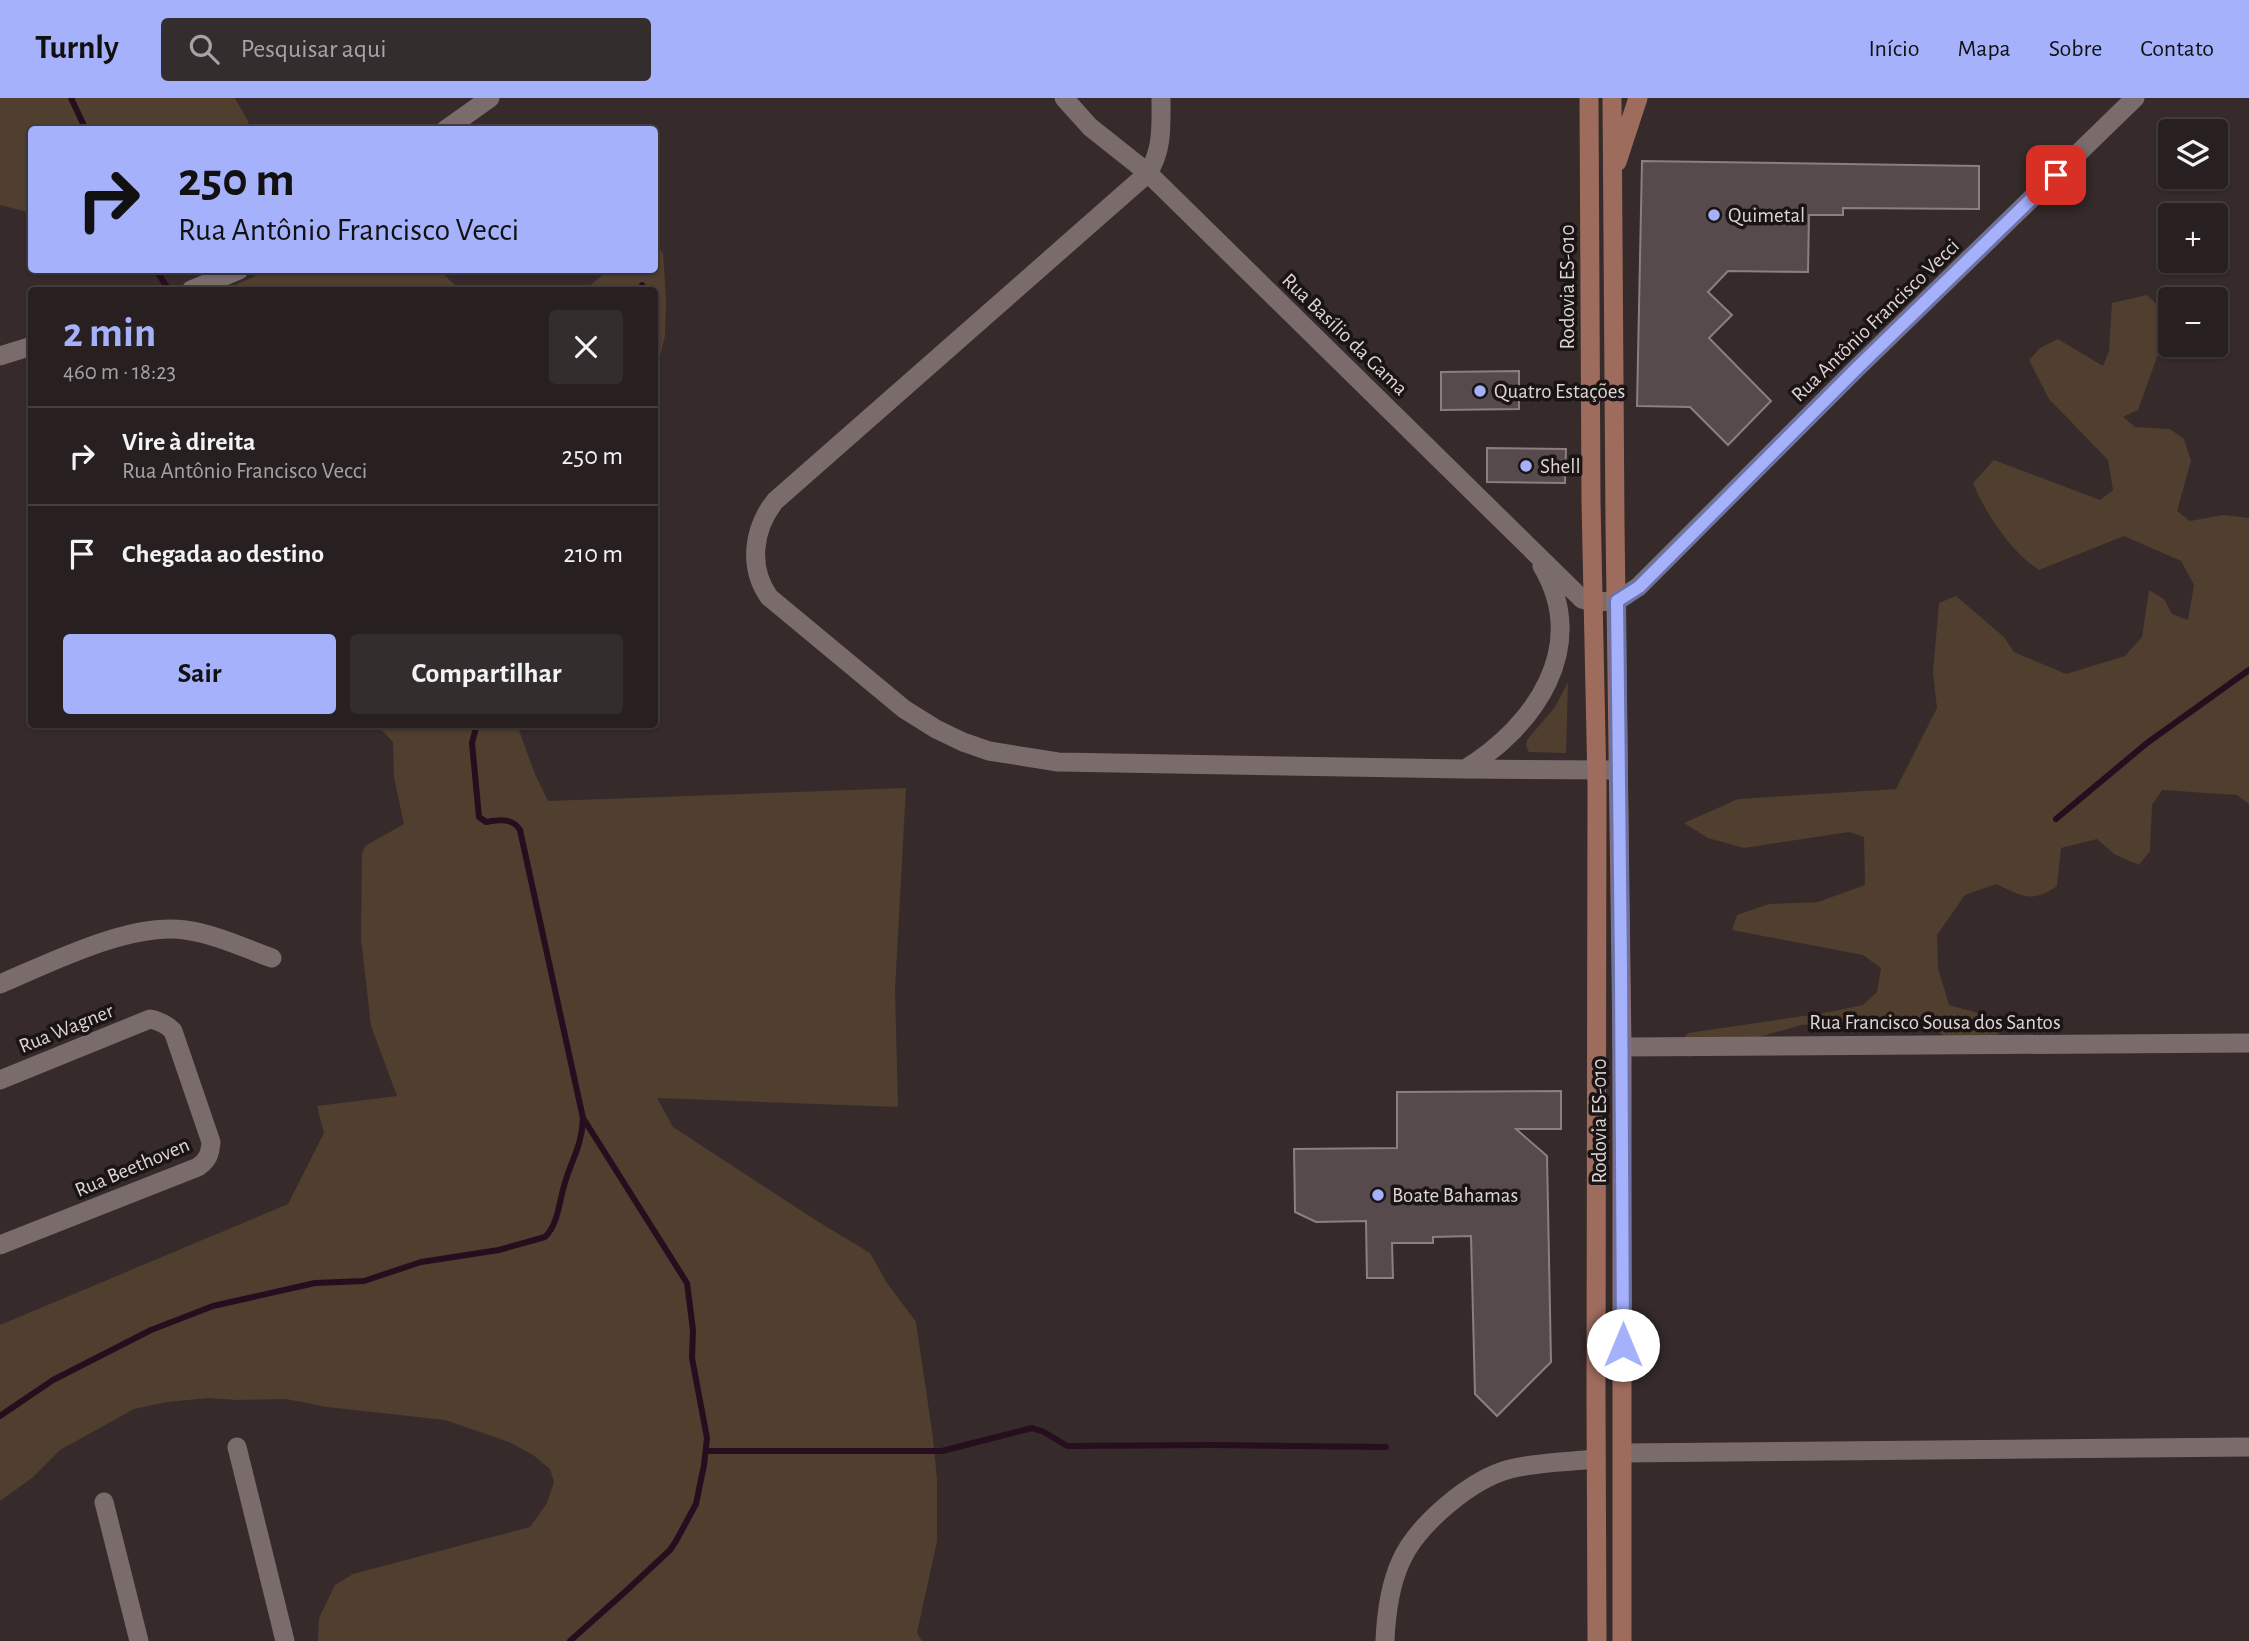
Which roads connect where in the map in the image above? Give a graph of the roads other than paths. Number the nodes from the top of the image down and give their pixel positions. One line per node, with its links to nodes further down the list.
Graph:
1 (490, 98): 8 (street)
2 (1063, 98): 9 (street, Rua Basílio da Gama)
3 (1161, 98): 9 (street)
4 (1589, 98): 17 (main road, Rodovia ES-010)
5 (1612, 98): 10 (main road, Rodovia ES-010)
6 (1638, 98): 10 (main road)
7 (2135, 98): 16 (street, Rua Antônio Francisco Vecci)
8 (451, 126)
9 (1148, 173): 15 (street, Rua Basílio da Gama); 18 (street)
10 (1612, 176): 16 (main road, Rodovia ES-010)
11 (232, 273): 12 (street)
12 (198, 287)
13 (28, 347): 14 (street)
14 (0, 356)
15 (1536, 553): 17 (street, Rua Basílio da Gama); 18 (street)
16 (1617, 601): 17 (street); 20 (main road, Rodovia ES-010)
17 (1593, 602): 19 (main road, Rodovia ES-010)
18 (1464, 769): 19 (street)
19 (1597, 770): 20 (street); 31 (main road, Rodovia ES-010)
20 (1620, 770): 25 (main road, Rodovia ES-010)
21 (272, 958): 22 (street)
22 (0, 984)
23 (150, 1019): 26 (street, Rua Wagner); 27 (street, Rua Beethoven)
24 (2249, 1043): 25 (street, Rua Francisco Sousa dos Santos)
25 (1622, 1047): 30 (main road, Rodovia ES-010)
26 (0, 1080)
27 (0, 1245)
28 (237, 1447): 34 (street)
29 (2249, 1447): 30 (street)
30 (1623, 1454): 37 (main road, Rodovia ES-010)
31 (1596, 1459): 35 (street); 36 (main road, Rodovia ES-010)
32 (104, 1502): 33 (street)
33 (139, 1641)
34 (285, 1641)
35 (1385, 1641)
36 (1597, 1641)
37 (1622, 1641)

